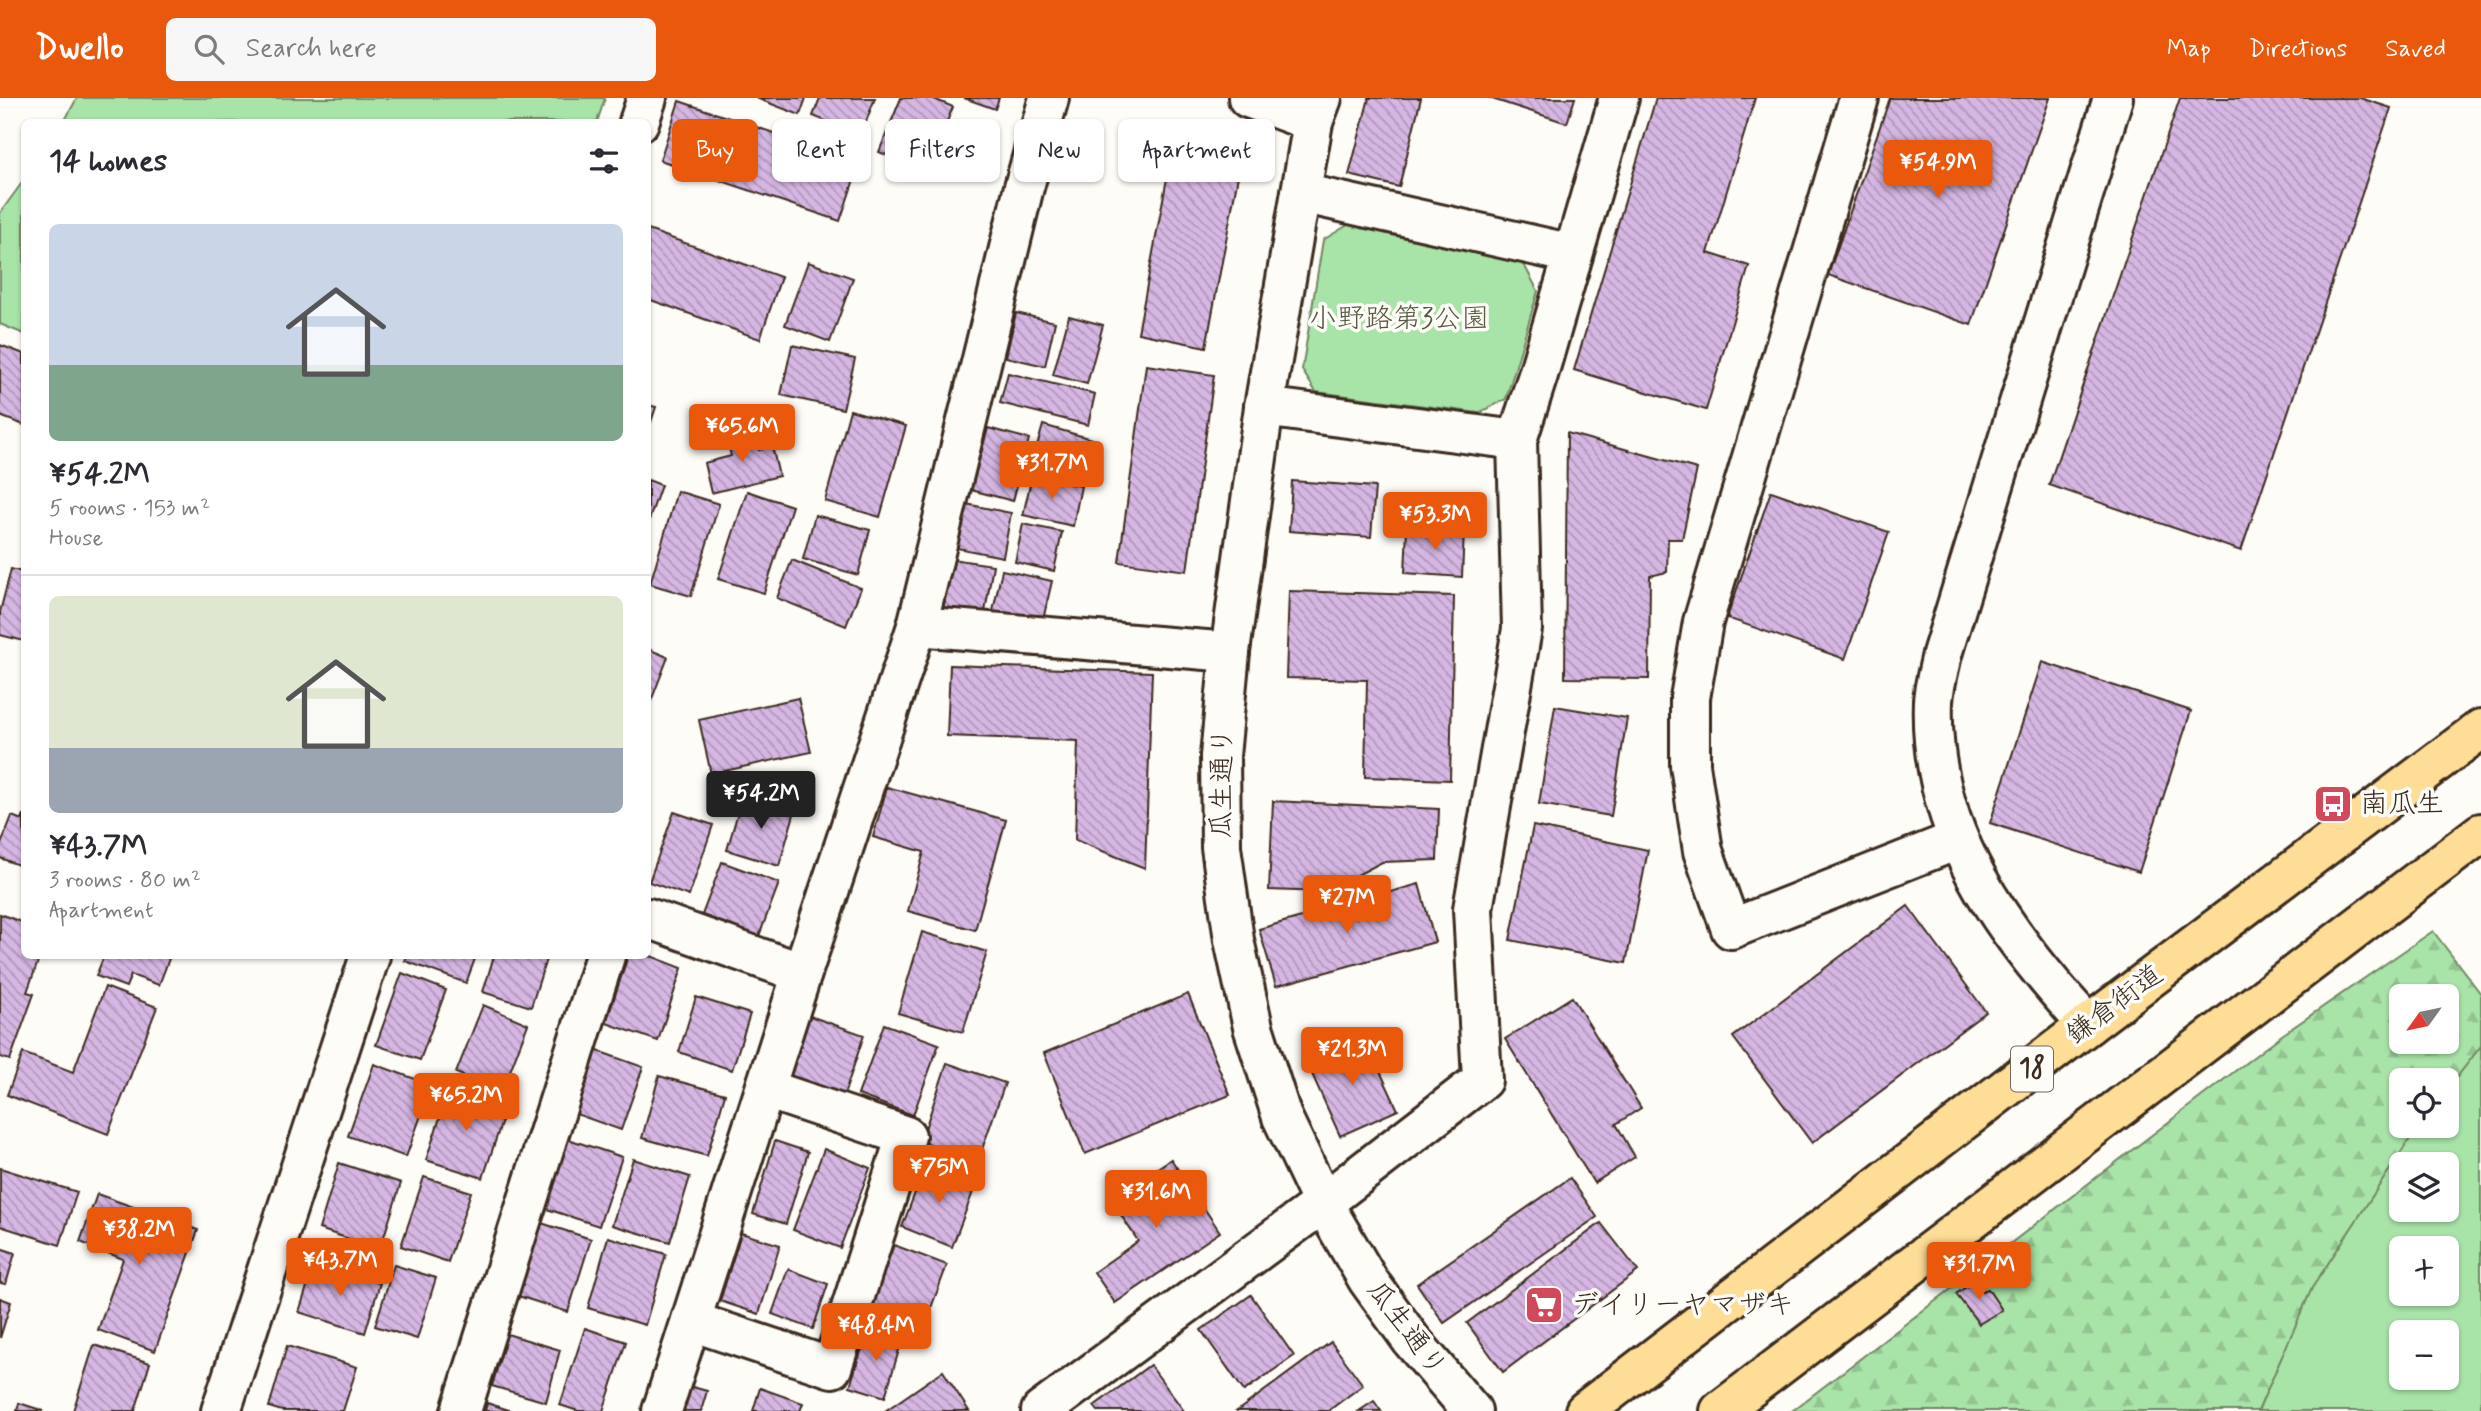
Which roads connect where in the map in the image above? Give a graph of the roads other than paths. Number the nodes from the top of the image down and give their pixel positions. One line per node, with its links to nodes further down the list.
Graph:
1 (647, 98): 8 (street)
2 (1049, 98): 13 (street)
3 (1248, 98): 7 (street)
4 (1619, 98): 10 (street)
5 (1859, 98): 17 (street)
6 (2113, 98): 17 (street)
7 (1317, 110): 9 (street, 瓜生通り)
8 (640, 119)
9 (1301, 193): 10 (street); 11 (street, 瓜生通り)
10 (1573, 254): 12 (street)
11 (1264, 407): 12 (street); 14 (street, 瓜生通り)
12 (1517, 440): 24 (street)
13 (917, 626): 14 (street); 21 (street)
14 (1230, 652): 24 (street, 瓜生通り)
15 (2481, 729): 22 (main road, 鎌倉街道 / 18)
16 (2481, 833): 32 (main road)
17 (1957, 840): 22 (street)
18 (651, 919): 21 (street)
19 (369, 959): 26 (street)
20 (604, 959): 27 (street)
21 (802, 973): 23 (street)
22 (2088, 1026): 31 (main road, 鎌倉街道 / 18)
23 (766, 1089): 25 (street); 25 (street)
24 (1322, 1203): 29 (street); 30 (street, 瓜生通り)
25 (691, 1321): 28 (street)
26 (221, 1411)
27 (461, 1411)
28 (662, 1411)
29 (1041, 1411)
30 (1472, 1411)
31 (1585, 1411)
32 (1720, 1411)

